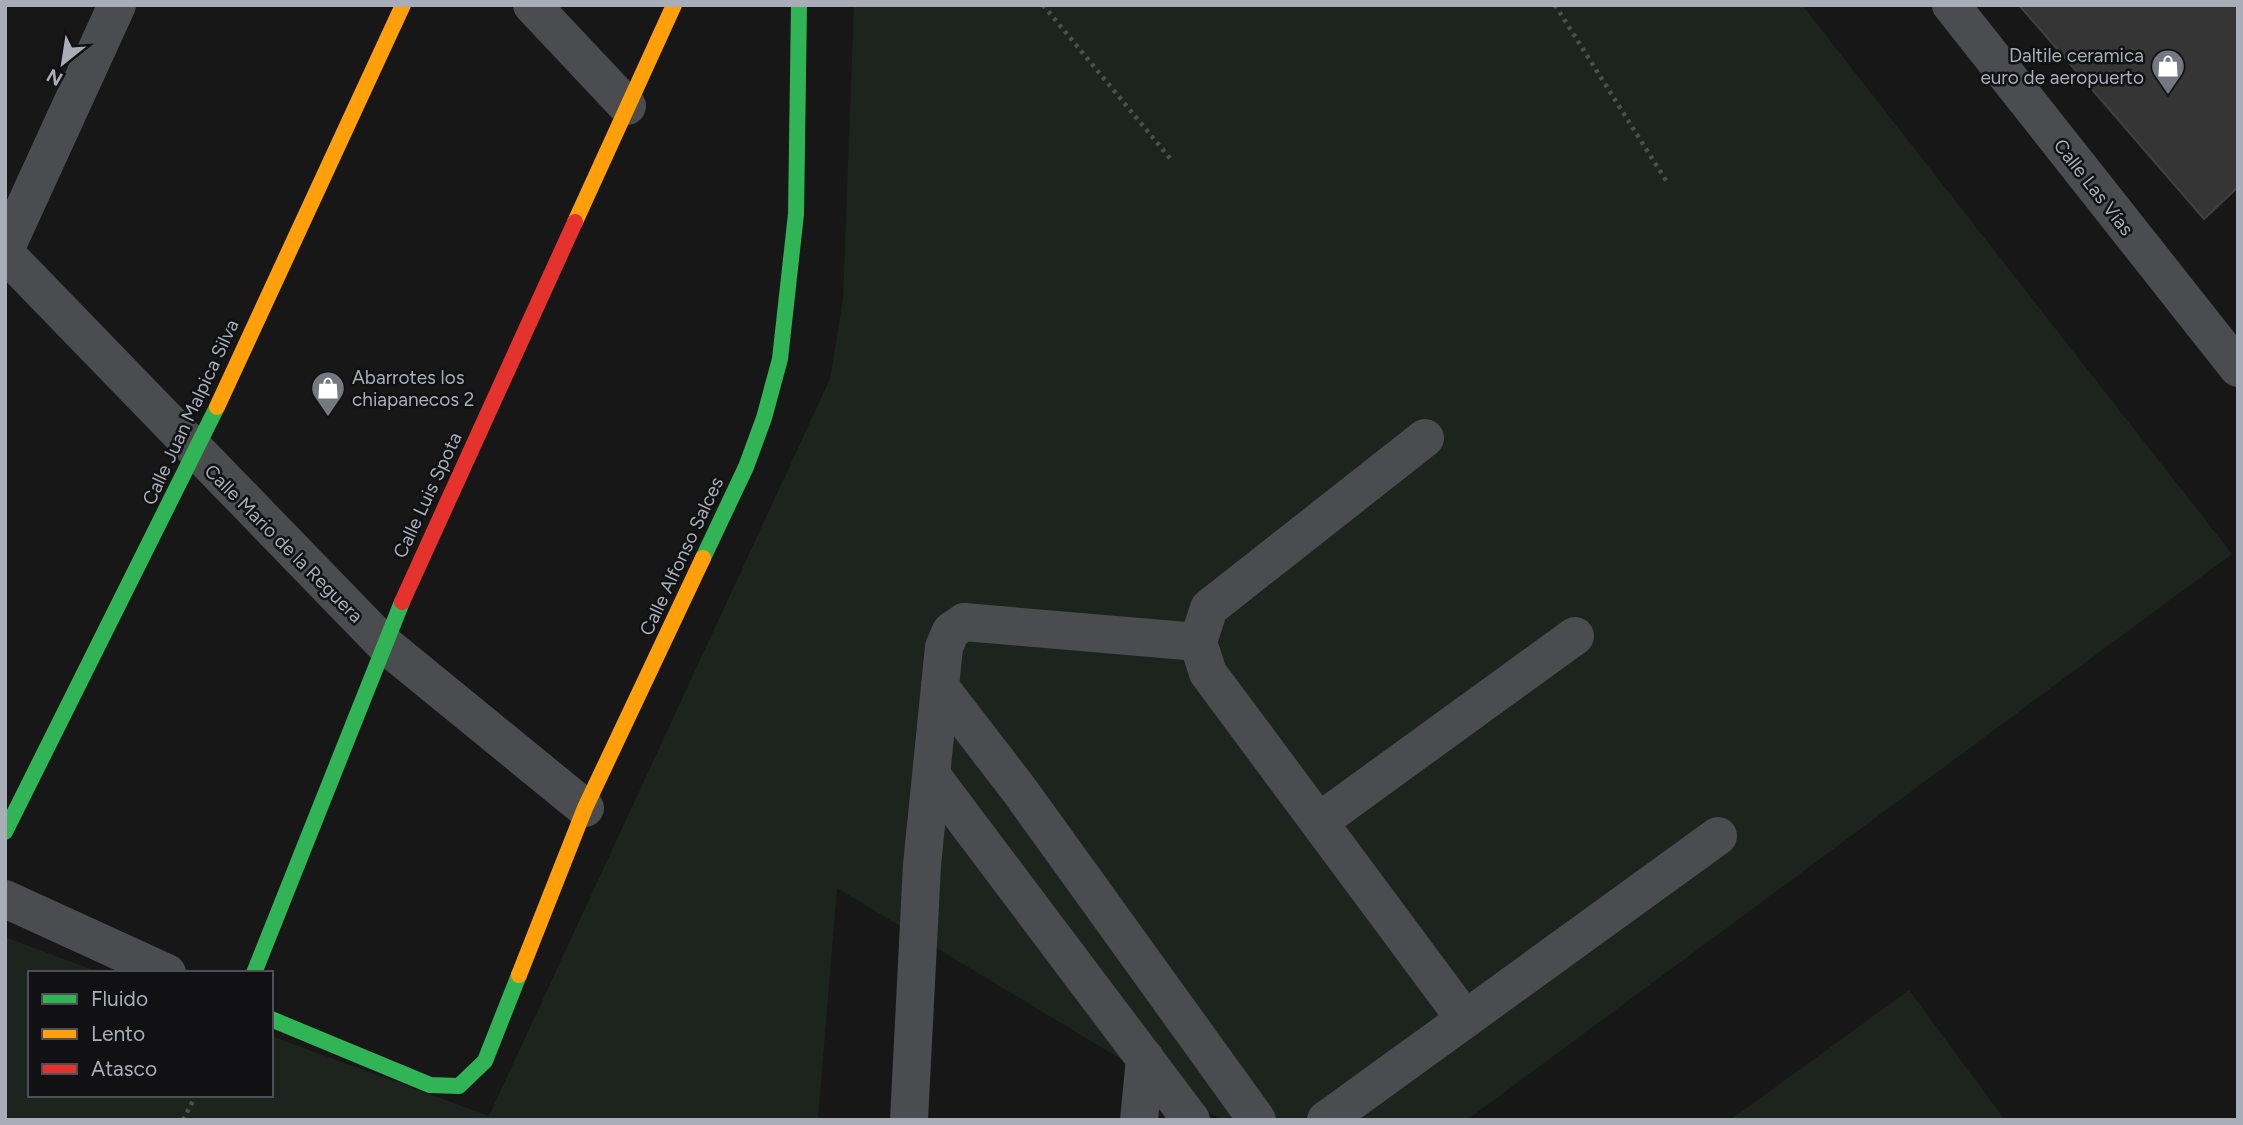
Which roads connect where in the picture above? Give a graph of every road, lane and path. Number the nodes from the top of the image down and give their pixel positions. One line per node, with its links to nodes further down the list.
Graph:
1 (117, 5): 12 (street)
2 (403, 5): 15 (street, Calle Juan Malpica Silva)
3 (532, 5): 9 (street)
4 (674, 5): 9 (street, Calle Luis Spota)
5 (799, 5): 21 (street, Calle Alfonso Salces)
6 (1043, 5): 10 (path)
7 (1555, 5): 11 (path)
8 (1951, 5): 13 (street, Calle Las Vías)
9 (627, 106): 18 (street, Calle Luis Spota)
10 (1173, 162)
11 (1667, 182)
12 (5, 251): 15 (street, Calle Mario de la Reguera)
13 (2238, 368)
14 (1425, 438): 17 (street)
15 (195, 453): 18 (street, Calle Mario de la Reguera); 23 (street, Calle Juan Malpica Silva)
16 (1576, 636): 22 (street)
17 (1198, 642): 19 (street); 22 (street)
18 (383, 643): 21 (street, Calle Mario de la Reguera); 27 (street, Calle Luis Spota)
19 (940, 687): 20 (street); 36 (street)
20 (932, 776): 30 (street); 33 (street)
21 (585, 808): 29 (street, Calle Alfonso Salces)
22 (1320, 821): 28 (street)
23 (5, 832)
24 (1718, 836): 28 (street)
25 (5, 899): 26 (street)
26 (163, 971)
27 (255, 971)
28 (1465, 1019): 37 (street)
29 (273, 1020)
30 (1144, 1058): 34 (street); 35 (street)
31 (195, 1097): 32 (path)
32 (183, 1120)
33 (909, 1120)
34 (1139, 1120)
35 (1191, 1120)
36 (1257, 1120)
37 (1326, 1120)

